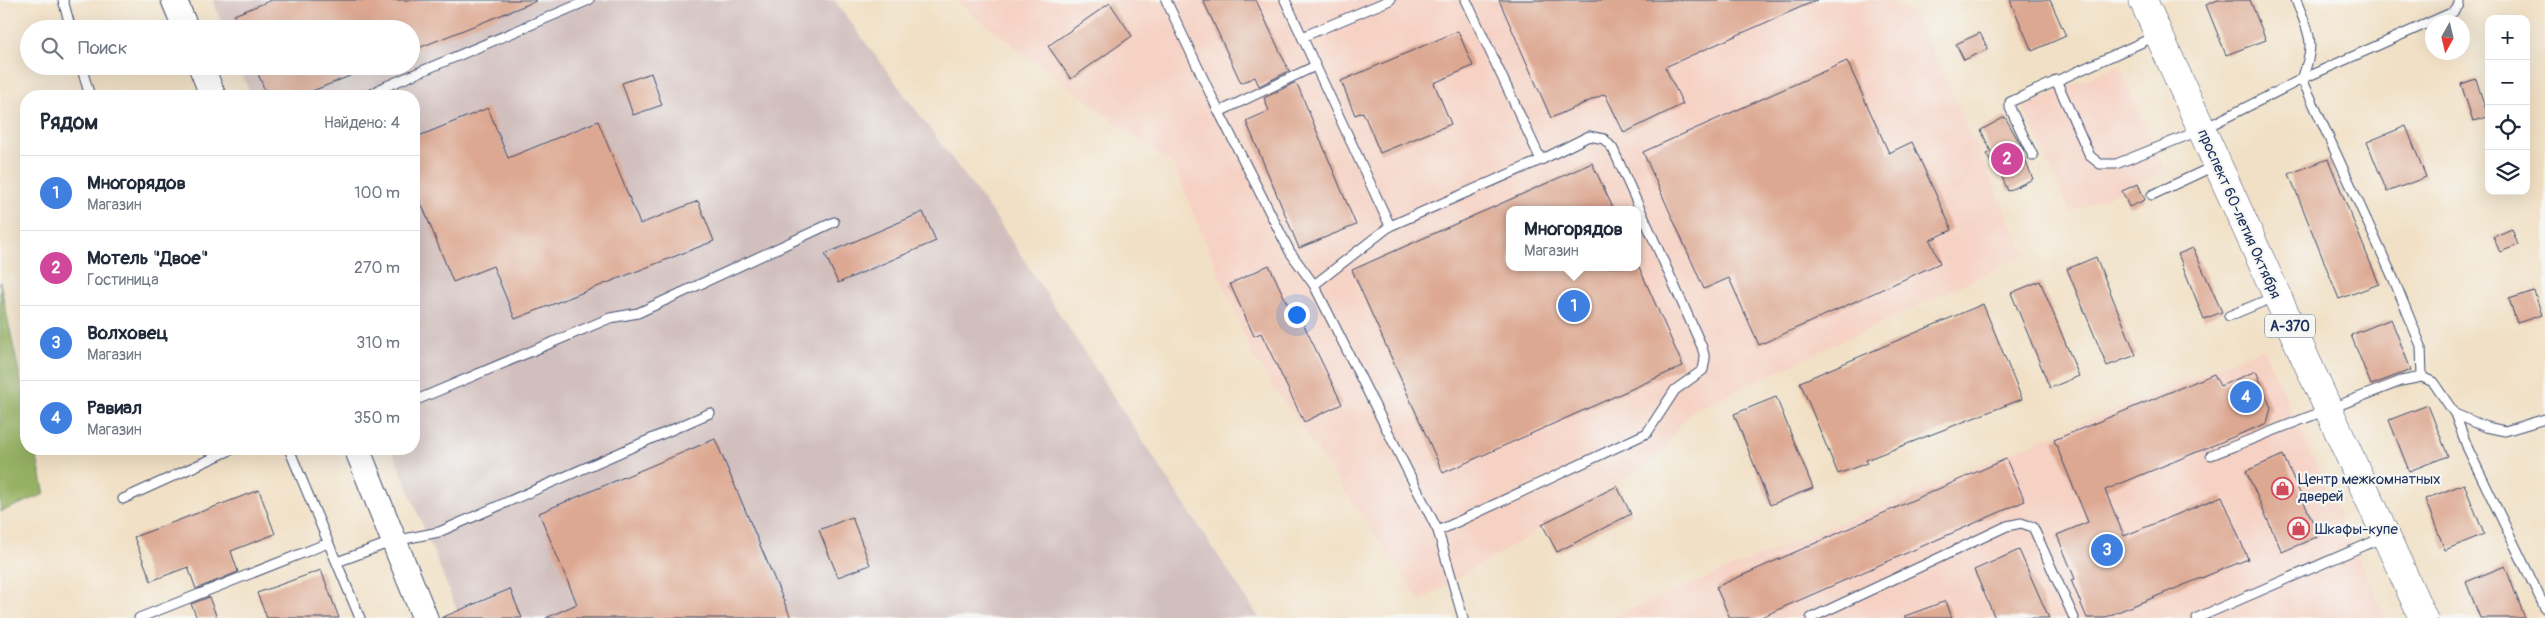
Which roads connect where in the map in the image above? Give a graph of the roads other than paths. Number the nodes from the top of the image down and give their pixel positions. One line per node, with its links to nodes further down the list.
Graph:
1 (63, 0): 11 (lane)
2 (174, 0): 12 (street)
3 (589, 0): 16 (lane)
4 (1166, 0): 25 (lane)
5 (1285, 0): 14 (lane)
6 (1390, 0): 14 (lane)
7 (1466, 0): 28 (lane)
8 (2143, 0): 13 (highway, проспект 60-летия Октября / А-370)
9 (2296, 0): 20 (lane)
10 (2459, 0): 20 (lane)
11 (69, 20)
12 (182, 20)
13 (2158, 34): 21 (lane); 26 (highway, проспект 60-летия Октября / А-370)
14 (1302, 37): 15 (lane)
15 (1315, 66): 25 (lane); 34 (lane)
16 (420, 72)
17 (84, 75): 22 (lane)
18 (205, 75): 23 (street)
19 (413, 75): 24 (lane)
20 (2302, 79): 26 (lane); 38 (lane)
21 (2056, 80): 26 (lane); 27 (lane)
22 (88, 90)
23 (211, 90)
24 (379, 90)
25 (1219, 112): 35 (lane)
26 (2201, 130): 29 (highway, проспект 60-летия Октября / А-370)
27 (2033, 156)
28 (1541, 160): 31 (lane); 34 (lane)
29 (2217, 165): 30 (lane); 36 (highway, проспект 60-летия Октября / А-370)
30 (2152, 195)
31 (1639, 206)
32 (1641, 211): 49 (lane)
33 (834, 222): 39 (lane)
34 (1390, 226): 35 (lane)
35 (1314, 286): 49 (lane)
36 (2276, 295): 37 (lane); 40 (highway, проспект 60-летия Октября / А-370)
37 (2228, 316)
38 (2422, 377): 40 (lane); 42 (lane)
39 (420, 398)
40 (2327, 408): 47 (lane); 50 (highway, проспект 60-летия Октября / А-370)
41 (710, 413): 51 (lane)
42 (2455, 414): 43 (lane); 54 (lane)
43 (2545, 419)
44 (220, 455): 48 (lane)
45 (291, 455): 52 (lane)
46 (359, 455): 51 (street)
47 (2211, 455)
48 (122, 499)
49 (1438, 531): 58 (lane)
50 (2386, 536): 61 (lane); 62 (highway, проспект 60-летия Октября / А-370)
51 (394, 541): 53 (lane); 57 (street)
52 (328, 543): 53 (lane); 55 (lane)
53 (336, 562): 56 (lane)
54 (2545, 608)
55 (139, 618)
56 (360, 618)
57 (426, 618)
58 (1463, 618)
59 (1811, 618): 60 (lane)
60 (2074, 618)
61 (2197, 618)
62 (2423, 618)

